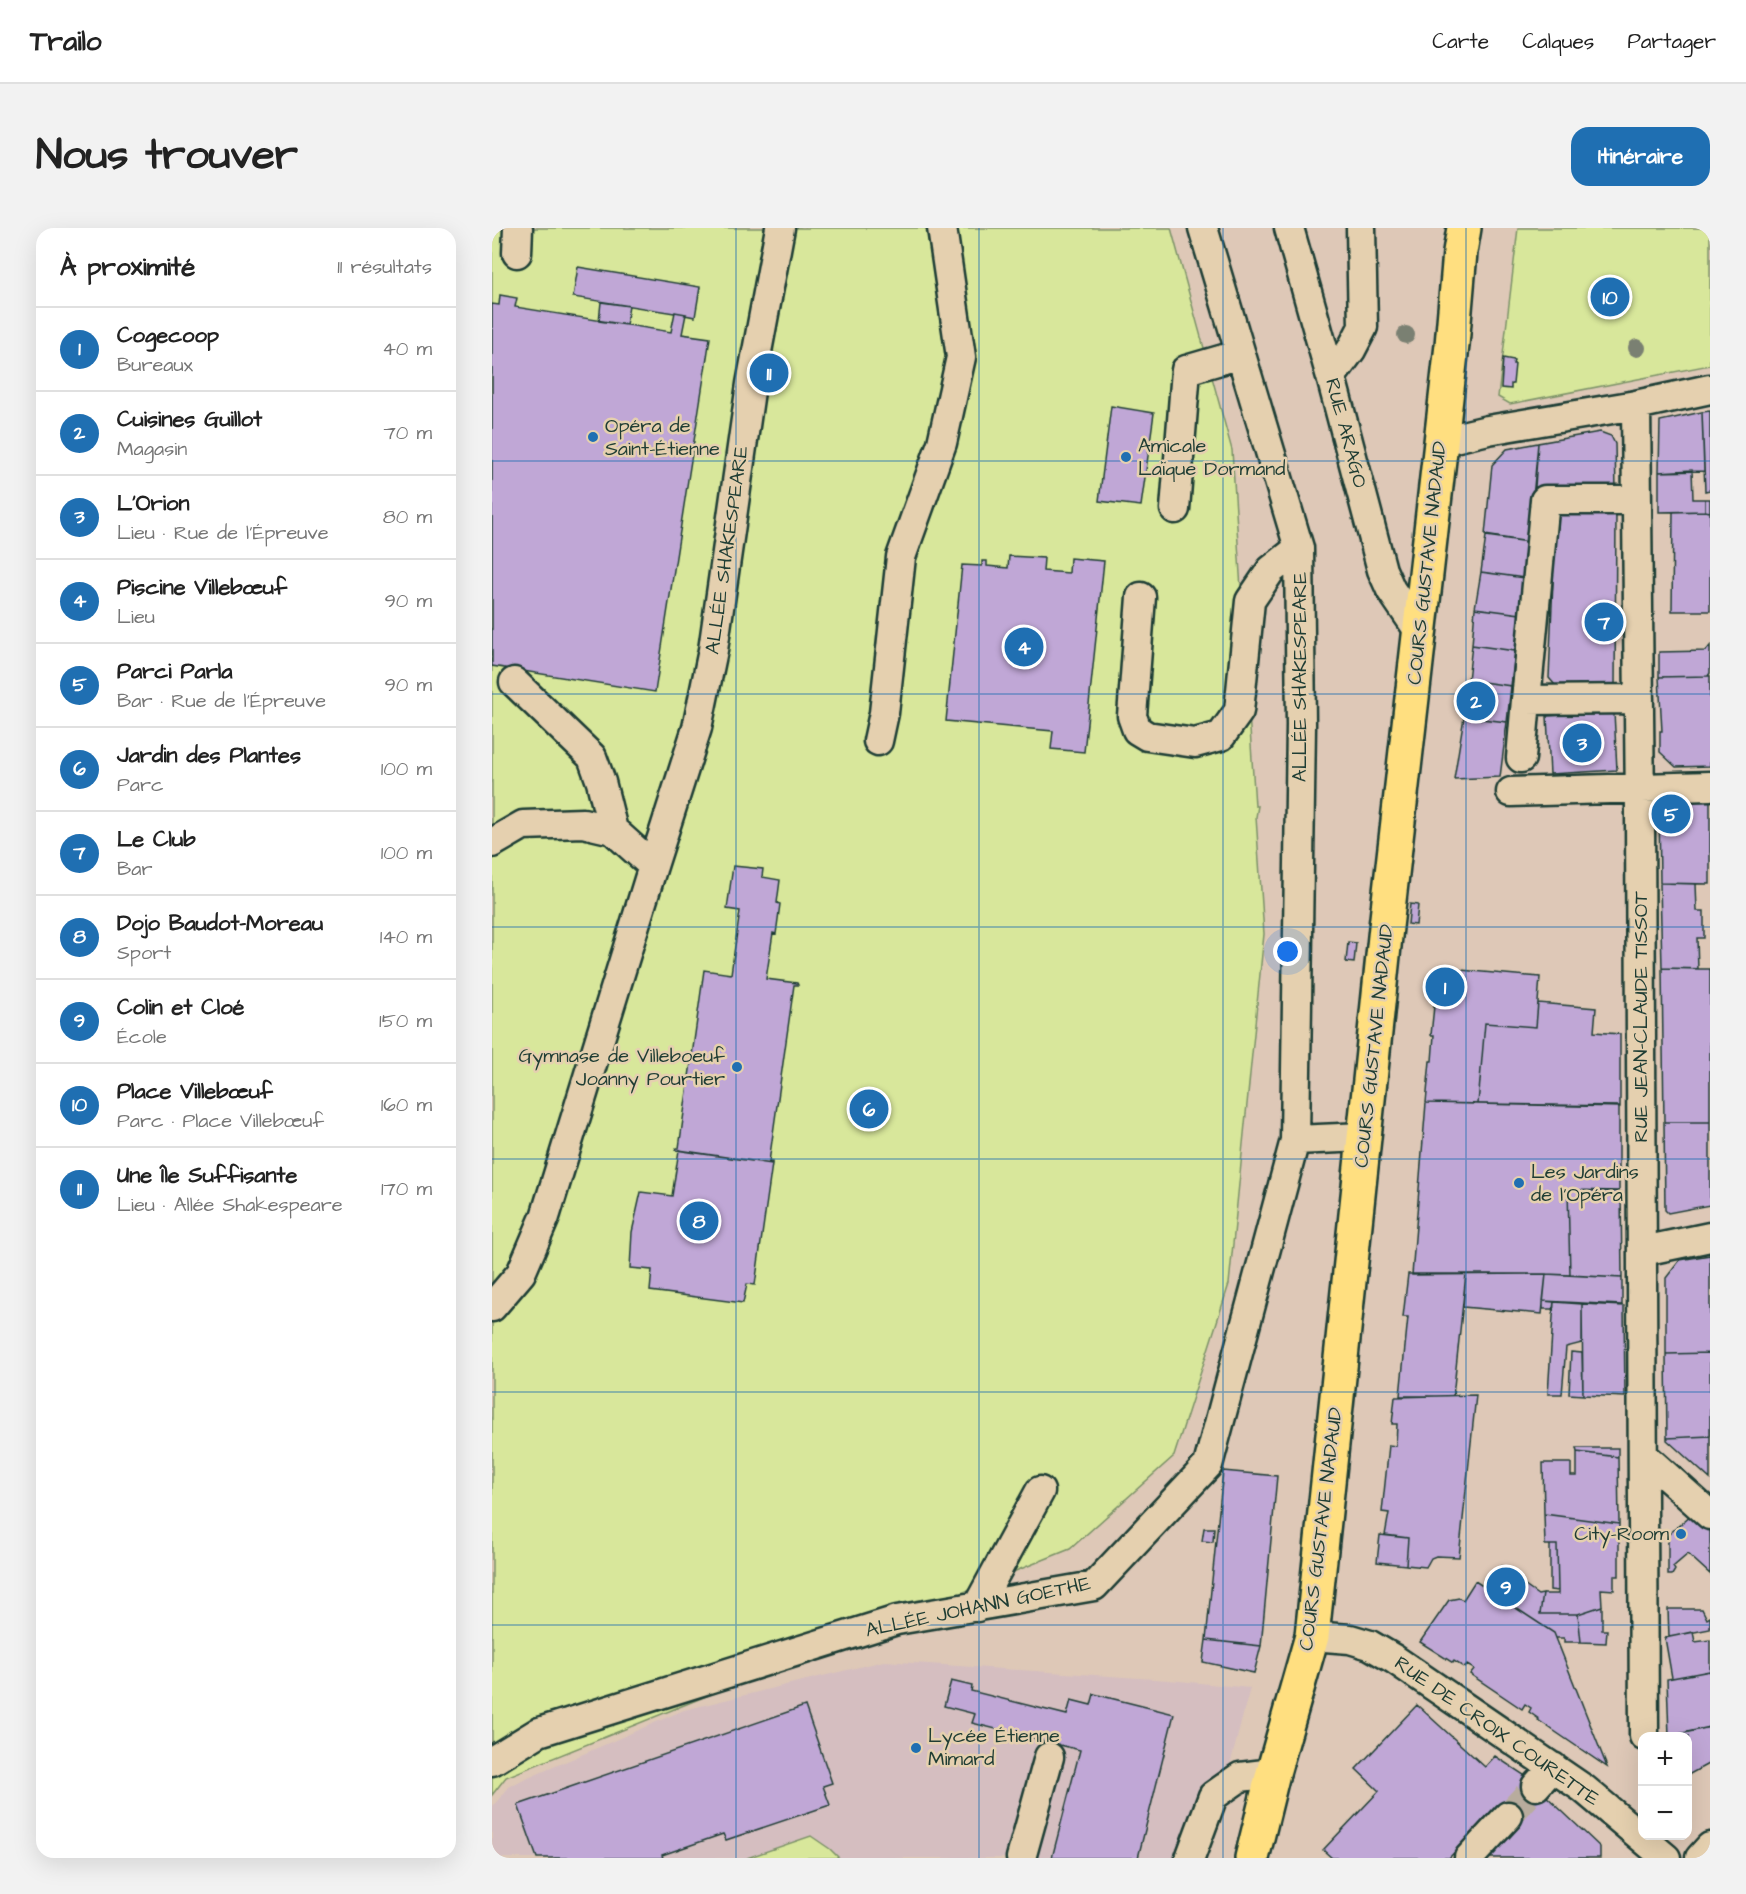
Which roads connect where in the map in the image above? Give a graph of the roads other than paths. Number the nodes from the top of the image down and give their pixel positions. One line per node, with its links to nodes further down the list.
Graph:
1 (780, 228): 27 (street, ALLÉE SHAKESPEARE)
2 (942, 228): 20 (street)
3 (1203, 228): 7 (street, ALLÉE SHAKESPEARE)
4 (1289, 228): 8 (street, RUE ARAGO)
5 (1361, 228): 8 (street)
6 (1464, 228): 11 (main road, COURS GUSTAVE NADAUD)
7 (1241, 354): 13 (street); 14 (street, ALLÉE SHAKESPEARE)
8 (1331, 377): 16 (street, RUE ARAGO)
9 (1710, 389): 10 (street)
10 (1636, 405): 11 (street); 12 (street, RUE JEAN-CLAUDE TISSOT)
11 (1441, 441): 16 (main road, COURS GUSTAVE NADAUD)
12 (1636, 500): 18 (street, RUE JEAN-CLAUDE TISSOT); 19 (street)
13 (1175, 509)
14 (1299, 548): 15 (street); 29 (street, ALLÉE SHAKESPEARE)
15 (1141, 597)
16 (1419, 631): 28 (main road, COURS GUSTAVE NADAUD)
17 (514, 682): 25 (street)
18 (1638, 699): 19 (street); 23 (street, RUE JEAN-CLAUDE TISSOT)
19 (1526, 700): 21 (street)
20 (878, 741)
21 (1521, 758)
22 (1710, 786): 23 (street)
23 (1640, 789): 24 (street); 31 (street, RUE JEAN-CLAUDE TISSOT)
24 (1511, 792)
25 (613, 830): 26 (street); 27 (street)
26 (492, 843)
27 (653, 866): 32 (street, ALLÉE SHAKESPEARE)
28 (1364, 1137): 29 (street); 37 (main road, COURS GUSTAVE NADAUD)
29 (1295, 1140): 36 (street, ALLÉE JOHANN GOETHE)
30 (1710, 1237): 31 (street)
31 (1643, 1251): 33 (street, RUE JEAN-CLAUDE TISSOT)
32 (492, 1307)
33 (1644, 1456): 35 (street); 38 (street, RUE JEAN-CLAUDE TISSOT)
34 (1040, 1491): 36 (street)
35 (1710, 1515)
36 (977, 1606): 40 (street, ALLÉE JOHANN GOETHE)
37 (1312, 1636): 41 (main road, COURS GUSTAVE NADAUD); 43 (street, RUE DE CROIX COURETTE)
38 (1644, 1732)
39 (1049, 1757): 47 (street)
40 (492, 1761)
41 (1274, 1773): 48 (street); 49 (main road, COURS GUSTAVE NADAUD)
42 (1508, 1816): 46 (street)
43 (1638, 1830)
44 (1649, 1840): 50 (street, RUE DE CROIX COURETTE)
45 (1710, 1847): 51 (street)
46 (1469, 1857)
47 (1021, 1858)
48 (1190, 1858)
49 (1252, 1858)
50 (1666, 1858)
51 (1700, 1858)

